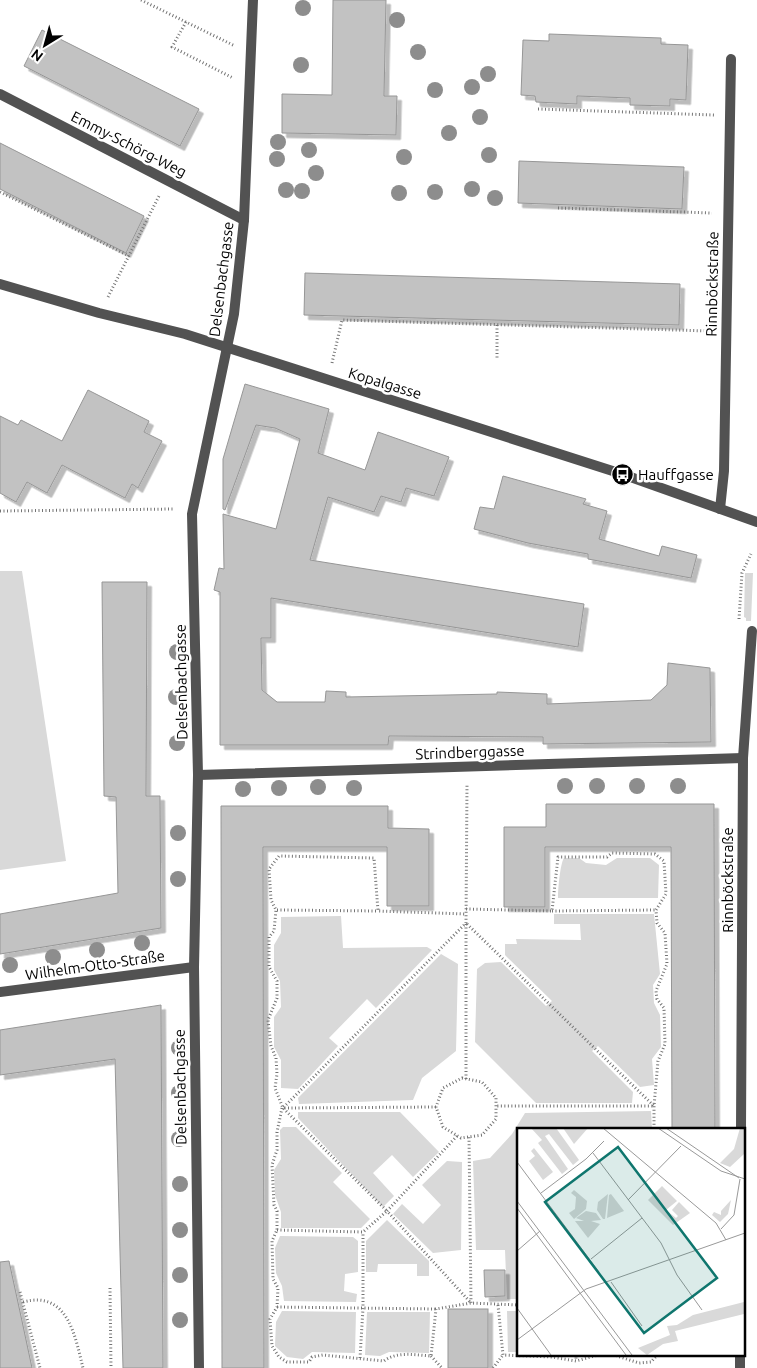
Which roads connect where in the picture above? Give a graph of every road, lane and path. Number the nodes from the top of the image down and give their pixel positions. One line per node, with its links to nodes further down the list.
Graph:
1 (141, 0): 3 (path)
2 (254, 0): 4 (street, Delsenbachgasse)
3 (186, 22): 4 (path); 6 (path)
4 (251, 54): 6 (street, Delsenbachgasse)
5 (731, 59): 9 (street, Rinnböckstraße)
6 (250, 86): 14 (street, Delsenbachgasse)
7 (0, 94): 10 (street, Emmy-Schörg-Weg)
8 (538, 109): 9 (path)
9 (729, 115): 13 (street, Rinnböckstraße)
10 (167, 181): 14 (street, Emmy-Schörg-Weg); 15 (path)
11 (0, 192): 15 (path)
12 (558, 208): 13 (path)
13 (728, 213): 19 (street, Rinnböckstraße)
14 (244, 220): 20 (street, Delsenbachgasse)
15 (128, 256): 17 (path)
16 (0, 284): 17 (street, Kopalgasse)
17 (99, 313): 20 (street, Kopalgasse)
18 (497, 325): 19 (path); 21 (path); 22 (path)
19 (726, 332): 23 (street, Rinnböckstraße)
20 (227, 348): 22 (street, Kopalgasse); 32 (street, Delsenbachgasse)
21 (497, 358)
22 (328, 381): 23 (street, Kopalgasse)
23 (720, 509): 26 (street, Kopalgasse)
24 (0, 510): 25 (path)
25 (153, 510)
26 (757, 522)
27 (750, 554): 28 (path)
28 (738, 628)
29 (752, 631): 30 (street, Rinnböckstraße)
30 (742, 758): 31 (street, Strindberggasse); 48 (street, Rinnböckstraße)
31 (467, 767): 32 (street, Strindberggasse); 33 (path)
32 (198, 776): 40 (street, Delsenbachgasse)
33 (466, 909): 35 (path); 38 (path)
34 (276, 910): 37 (path); 37 (path); 45 (path)
35 (552, 910): 36 (path); 36 (path)
36 (656, 910): 44 (path)
37 (378, 911): 38 (path)
38 (466, 914): 39 (path)
39 (466, 923): 42 (path); 44 (path); 45 (path)
40 (194, 967): 41 (street, Wilhelm-Otto-Straße); 76 (street, Delsenbachgasse)
41 (0, 992)
42 (466, 1079): 43 (path); 46 (path)
43 (496, 1106): 44 (path); 50 (path)
44 (654, 1106): 47 (path)
45 (283, 1108): 46 (path); 51 (path); 52 (path)
46 (436, 1108): 49 (path)
47 (654, 1128)
48 (741, 1128)
49 (457, 1136): 50 (path); 51 (path)
50 (469, 1137): 57 (path)
51 (387, 1211): 53 (path); 57 (path)
52 (277, 1230): 53 (path); 60 (path)
53 (363, 1232): 61 (path)
54 (110, 1288): 75 (path)
55 (20, 1292): 56 (path)
56 (22, 1302): 73 (path); 74 (path)
57 (471, 1303): 58 (path); 62 (path)
58 (498, 1305): 59 (path); 63 (path)
59 (517, 1305)
60 (278, 1307): 61 (path); 71 (path)
61 (363, 1308): 62 (path); 71 (path)
62 (436, 1309): 64 (path)
63 (503, 1355): 65 (path); 78 (path)
64 (431, 1356): 71 (path); 77 (path)
65 (517, 1356)
66 (528, 1356): 72 (path)
67 (576, 1356): 72 (path)
68 (598, 1356): 72 (path)
69 (617, 1356): 70 (path)
70 (656, 1356)
71 (360, 1358)
72 (576, 1361)
73 (40, 1368)
74 (83, 1368)
75 (111, 1368)
76 (199, 1368)
77 (442, 1368)
78 (493, 1368)

